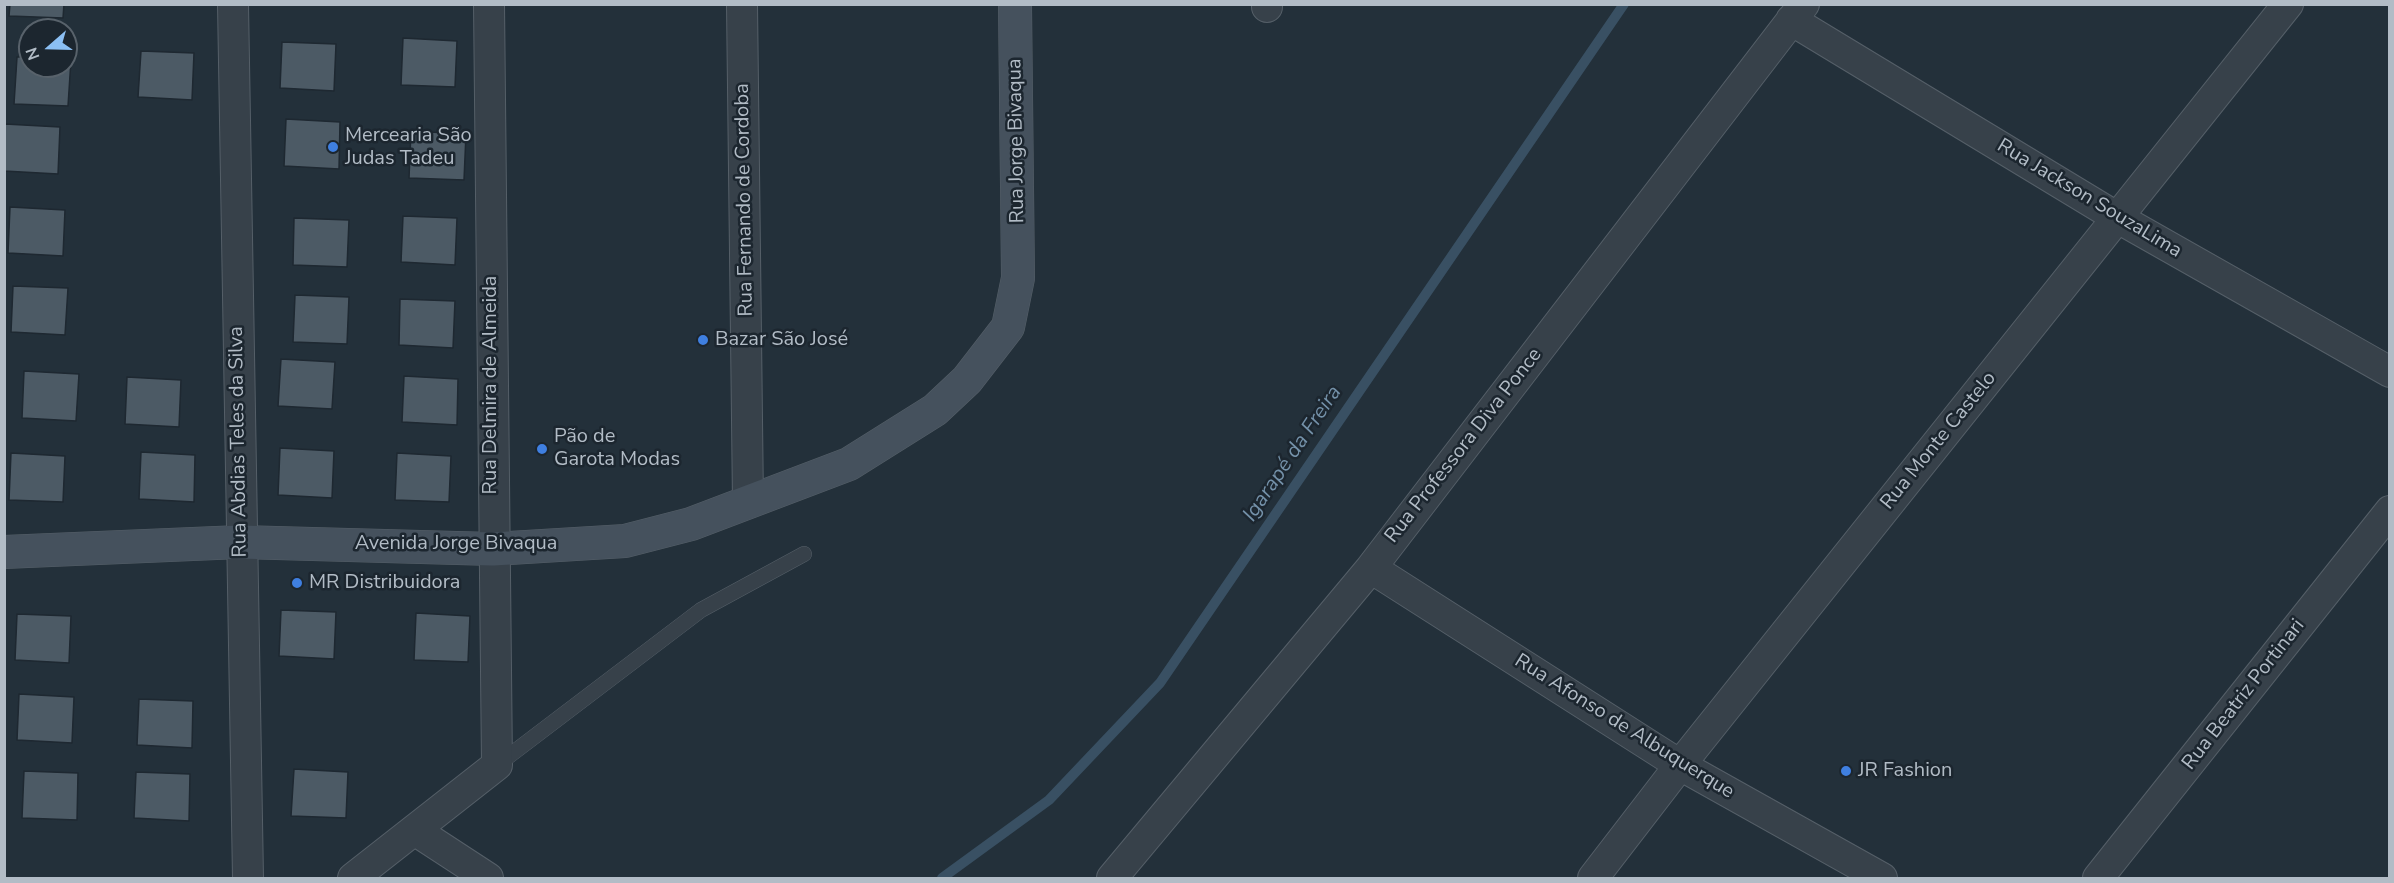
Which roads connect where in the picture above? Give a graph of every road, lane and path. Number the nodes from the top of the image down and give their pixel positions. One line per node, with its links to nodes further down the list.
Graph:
1 (233, 4): 12 (street, Rua Abdias Teles da Silva)
2 (489, 4): 13 (street, Rua Delmira de Almeida)
3 (742, 4): 10 (street, Rua Fernando de Cordoba)
4 (1015, 4): 8 (street, Rua Jorge Bivaqua)
5 (2288, 4): 7 (street, Rua Monte Castelo)
6 (1798, 12): 7 (street, Rua Jackson SouzaLima); 16 (street, Rua Professora Diva Ponce)
7 (2118, 218): 9 (street, Rua Jackson SouzaLima); 18 (street, Rua Monte Castelo)
8 (1018, 278): 10 (street, Avenida Jorge Bivaqua)
9 (2390, 372)
10 (748, 503): 13 (street, Avenida Jorge Bivaqua)
11 (2390, 511): 26 (street, Rua Beatriz Portinari)
12 (240, 542): 13 (street, Avenida Jorge Bivaqua); 14 (street, Avenida Jorge Bivaqua); 20 (street, Rua Abdias Teles da Silva)
13 (493, 549): 17 (street, Rua Delmira de Almeida)
14 (4, 552)
15 (804, 554): 17 (lane)
16 (1371, 568): 18 (street, Rua Afonso de Albuquerque); 23 (street, Rua Professora Diva Ponce)
17 (497, 765): 19 (street)
18 (1680, 765): 24 (street, Rua Monte Castelo); 25 (street, Rua Afonso de Albuquerque)
19 (416, 831): 21 (street); 22 (street)
20 (248, 879)
21 (353, 879)
22 (488, 879)
23 (1112, 879)
24 (1593, 879)
25 (1882, 879)
26 (2098, 879)

